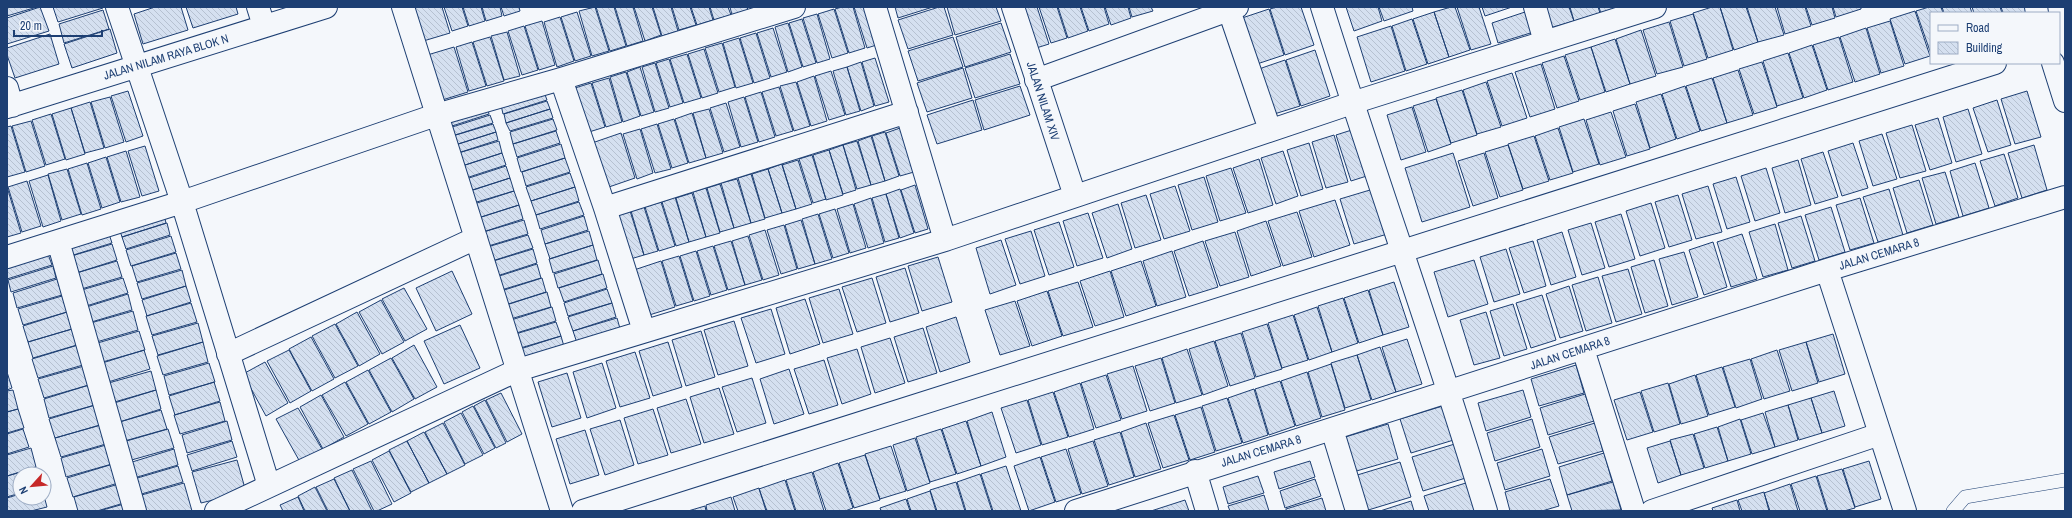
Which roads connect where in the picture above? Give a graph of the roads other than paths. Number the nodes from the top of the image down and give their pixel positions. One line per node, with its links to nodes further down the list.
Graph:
1 (117, 7): 15 (street)
2 (326, 7): 11 (street, JALAN NILAM RAYA BLOK N)
3 (403, 7): 22 (street)
4 (794, 7): 16 (street)
5 (875, 7): 21 (street)
6 (1013, 7): 17 (street, JALAN NILAM XIV)
7 (1322, 7): 20 (street)
8 (1535, 7): 12 (street)
9 (1655, 7): 12 (street)
10 (1233, 8): 17 (street); 23 (street)
11 (261, 17): 15 (street, JALAN NILAM RAYA BLOK N)
12 (1545, 42): 20 (street)
13 (1992, 64): 31 (street)
14 (2053, 64): 19 (street)
15 (136, 66): 18 (street, JALAN NILAM RAYA BLOK N); 26 (street)
16 (562, 79): 22 (street); 27 (street)
17 (1036, 80): 24 (street, JALAN NILAM XIV)
18 (9, 100)
19 (2065, 101)
20 (1352, 103): 23 (street); 31 (street)
21 (907, 112): 27 (street); 29 (street)
22 (436, 115): 26 (street); 28 (street)
23 (1270, 130): 24 (street)
24 (1075, 196): 29 (street)
25 (2065, 197): 33 (street, JALAN CEMARA 8)
26 (182, 202): 30 (street); 36 (street)
27 (605, 208): 34 (street)
28 (476, 238): 36 (street); 37 (street)
29 (945, 240): 34 (street)
30 (58, 241): 32 (street); 44 (street)
31 (1403, 250): 38 (street); 47 (street)
32 (7, 257)
33 (1827, 270): 35 (street, JALAN CEMARA 8); 40 (street)
34 (644, 331): 37 (street)
35 (1583, 349): 38 (street, JALAN CEMARA 8); 52 (street)
36 (228, 354): 43 (street)
37 (518, 370): 43 (street); 46 (street)
38 (1449, 390): 39 (street, JALAN CEMARA 8); 51 (street)
39 (1332, 429): 41 (street, JALAN CEMARA 8); 50 (street)
40 (1880, 434): 53 (street); 54 (street)
41 (1195, 471): 48 (street, JALAN CEMARA 8); 49 (street)
42 (2065, 480): 55 (lane)
43 (269, 486): 45 (street)
44 (135, 511)
45 (216, 511)
46 (562, 511)
47 (583, 511)
48 (1077, 511)
49 (1207, 511)
50 (1357, 511)
51 (1486, 511)
52 (1634, 511)
53 (1652, 511)
54 (1905, 511)
55 (1953, 511)

